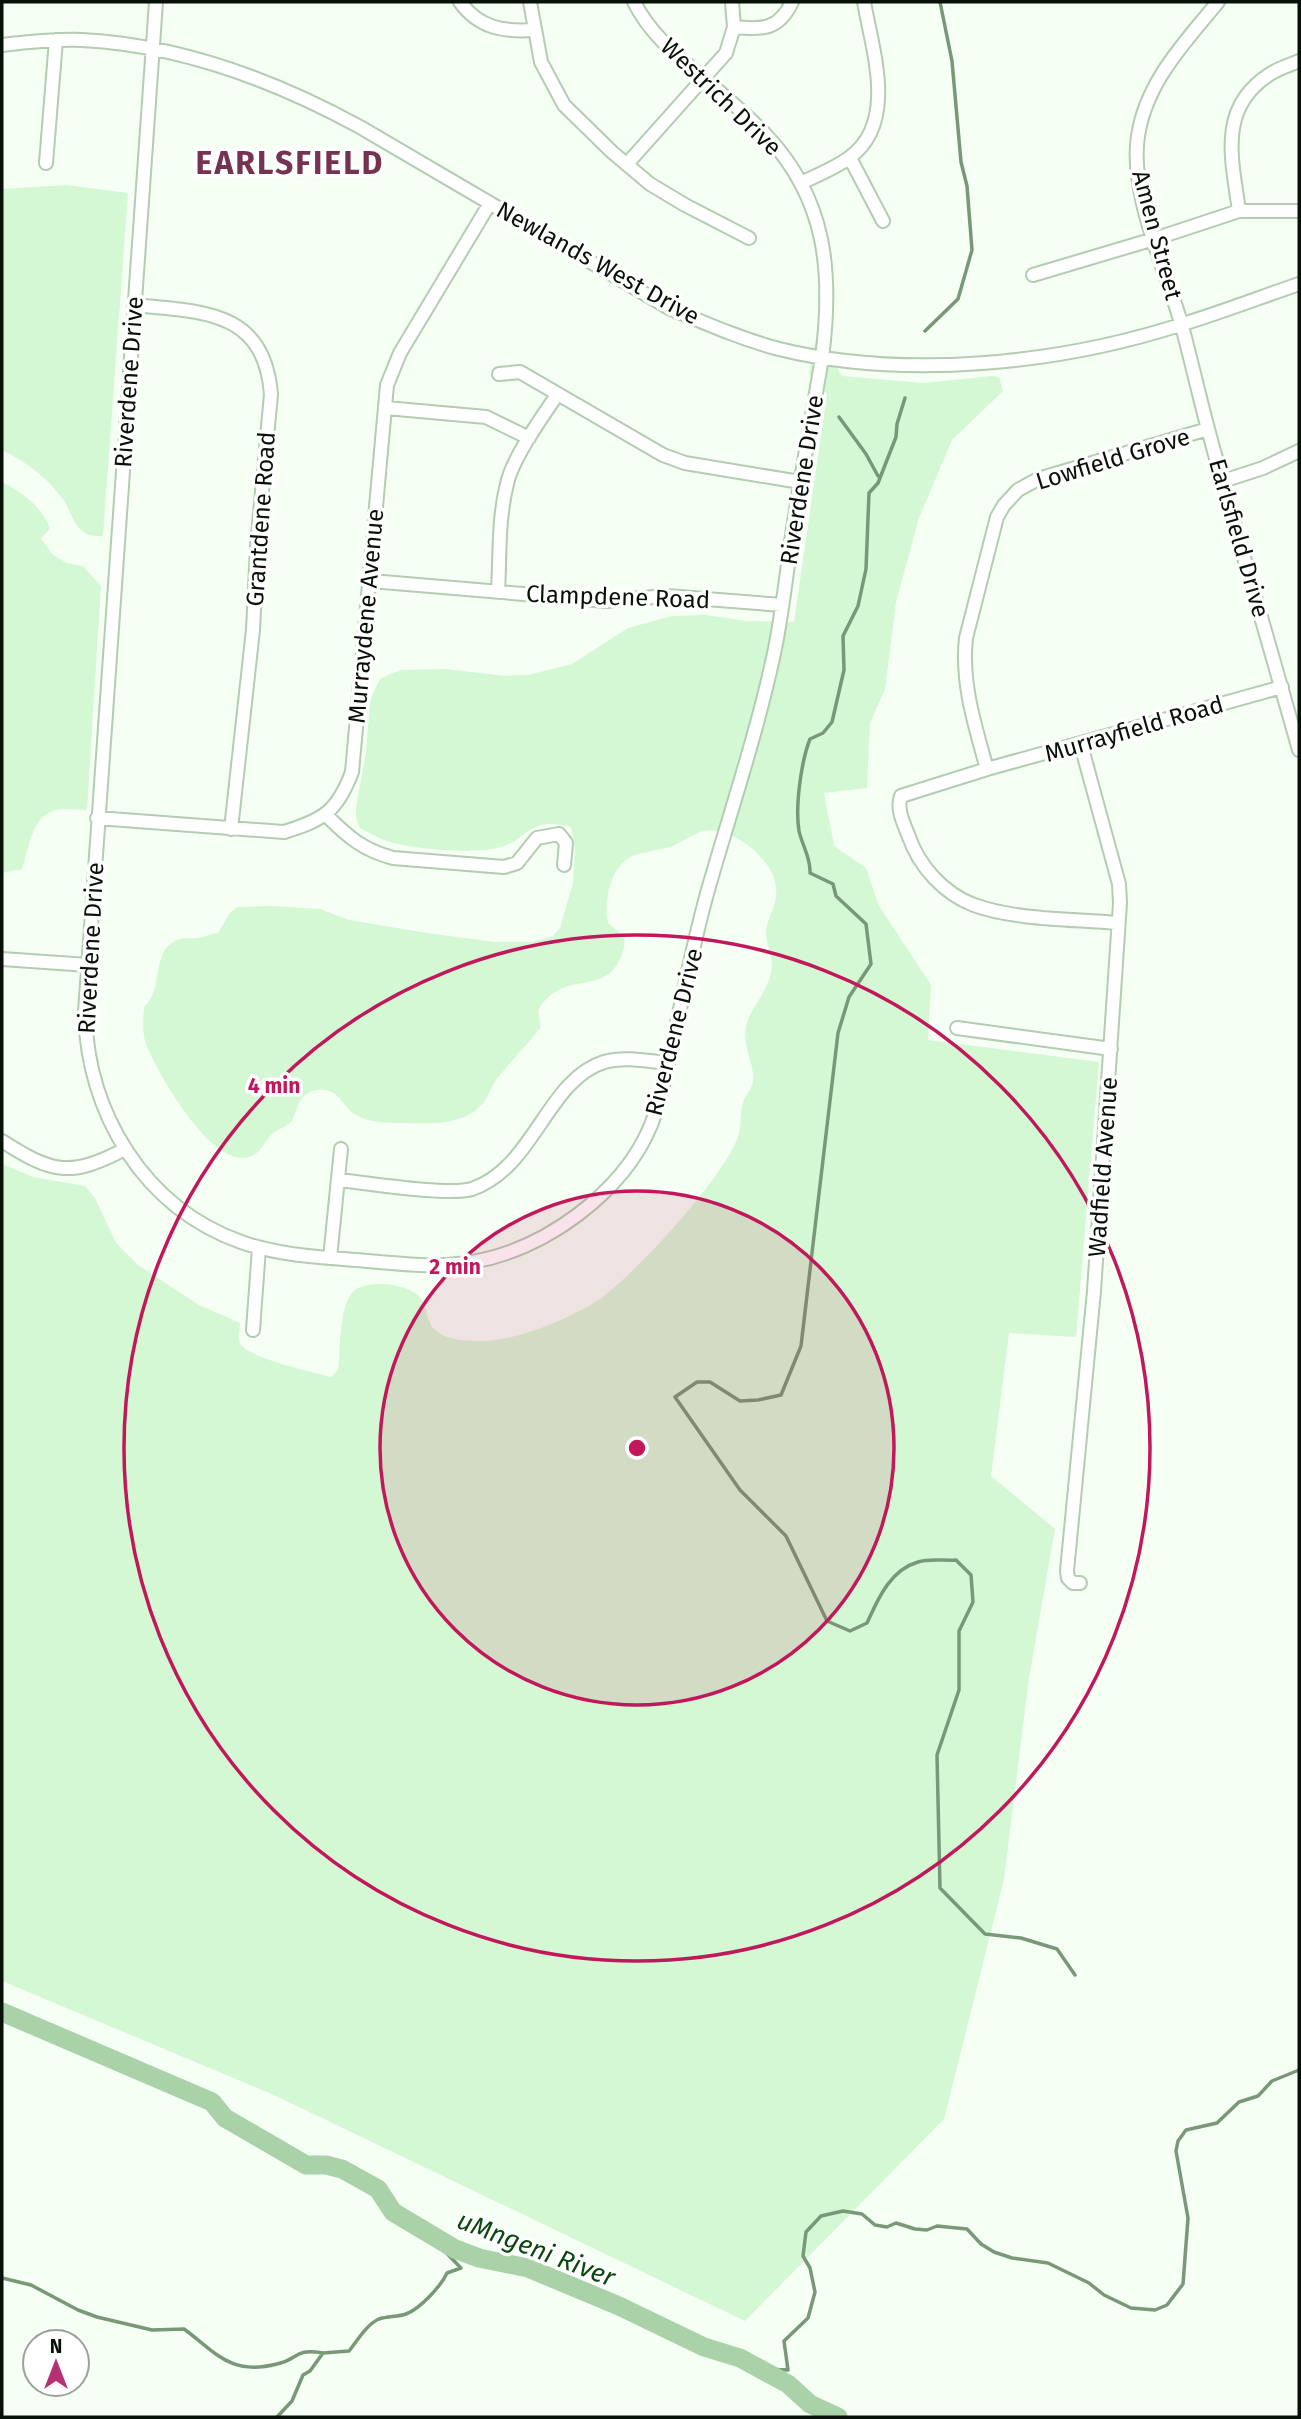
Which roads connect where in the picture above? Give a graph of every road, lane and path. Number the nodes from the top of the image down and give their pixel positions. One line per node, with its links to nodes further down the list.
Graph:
1 (156, 2): 13 (street, Riverdene Drive)
2 (460, 2): 10 (street)
3 (530, 2): 10 (street)
4 (634, 2): 15 (street, Westrich Drive)
5 (732, 2): 9 (street)
6 (792, 2): 9 (street)
7 (864, 2): 16 (street)
8 (1218, 2): 25 (street, Amen Street)
9 (734, 27): 15 (street)
10 (534, 30): 18 (street)
11 (56, 40): 12 (street, Newlands West Drive); 13 (street, Newlands West Drive); 17 (street)
12 (2, 45)
13 (153, 49): 20 (street, Newlands West Drive); 28 (street, Riverdene Drive)
14 (1299, 61): 21 (street)
15 (705, 79): 18 (street); 19 (street, Westrich Drive)
16 (850, 158): 19 (street); 23 (street)
17 (46, 163)
18 (627, 164): 24 (street)
19 (801, 183): 30 (street, Westrich Drive)
20 (490, 203): 30 (street, Newlands West Drive); 33 (street, Murraydene Avenue)
21 (1239, 211): 22 (street); 25 (street)
22 (1299, 211)
23 (883, 221)
24 (749, 238)
25 (1154, 239): 26 (street); 29 (street, Amen Street)
26 (1033, 275)
27 (1299, 284): 29 (street, Newlands West Drive)
28 (134, 305): 47 (street, Riverdene Drive); 48 (street, Grantdene Road)
29 (1182, 325): 30 (street, Newlands West Drive); 34 (street, Earlsfield Drive)
30 (822, 358): 38 (street, Riverdene Drive)
31 (499, 374): 32 (street)
32 (557, 395): 35 (street); 38 (street)
33 (386, 408): 35 (street); 39 (street, Murraydene Avenue)
34 (1208, 429): 37 (street, Earlsfield Drive); 45 (street, Lowfield Grove)
35 (529, 438): 40 (street)
36 (1299, 450): 37 (street)
37 (1223, 481): 42 (street, Earlsfield Drive)
38 (800, 482): 41 (street, Riverdene Drive)
39 (371, 581): 40 (street, Clampdene Road); 46 (street, Murraydene Avenue)
40 (498, 592): 41 (street, Clampdene Road)
41 (782, 605): 55 (street, Riverdene Drive)
42 (1282, 687): 43 (street, Murrayfield Road); 44 (street, Earlsfield Drive)
43 (1081, 745): 45 (street, Murrayfield Road); 50 (street, Wadfield Avenue)
44 (1299, 750)
45 (987, 769): 50 (street, Murrayfield Road)
46 (326, 815): 48 (street); 49 (street)
47 (97, 818): 48 (street); 52 (street, Riverdene Drive)
48 (231, 829)
49 (564, 866)
50 (1117, 923): 54 (street, Wadfield Avenue)
51 (2, 959): 52 (street)
52 (88, 965): 57 (street, Riverdene Drive)
53 (957, 1028): 54 (street)
54 (1111, 1049): 63 (street, Wadfield Avenue)
55 (668, 1063): 59 (street); 61 (street, Riverdene Drive)
56 (2, 1141): 57 (street)
57 (125, 1149): 60 (street, Riverdene Drive)
58 (341, 1149): 59 (street)
59 (339, 1180): 61 (street)
60 (259, 1248): 61 (street, Riverdene Drive); 62 (street)
61 (330, 1258)
62 (253, 1330)
63 (1080, 1583)

